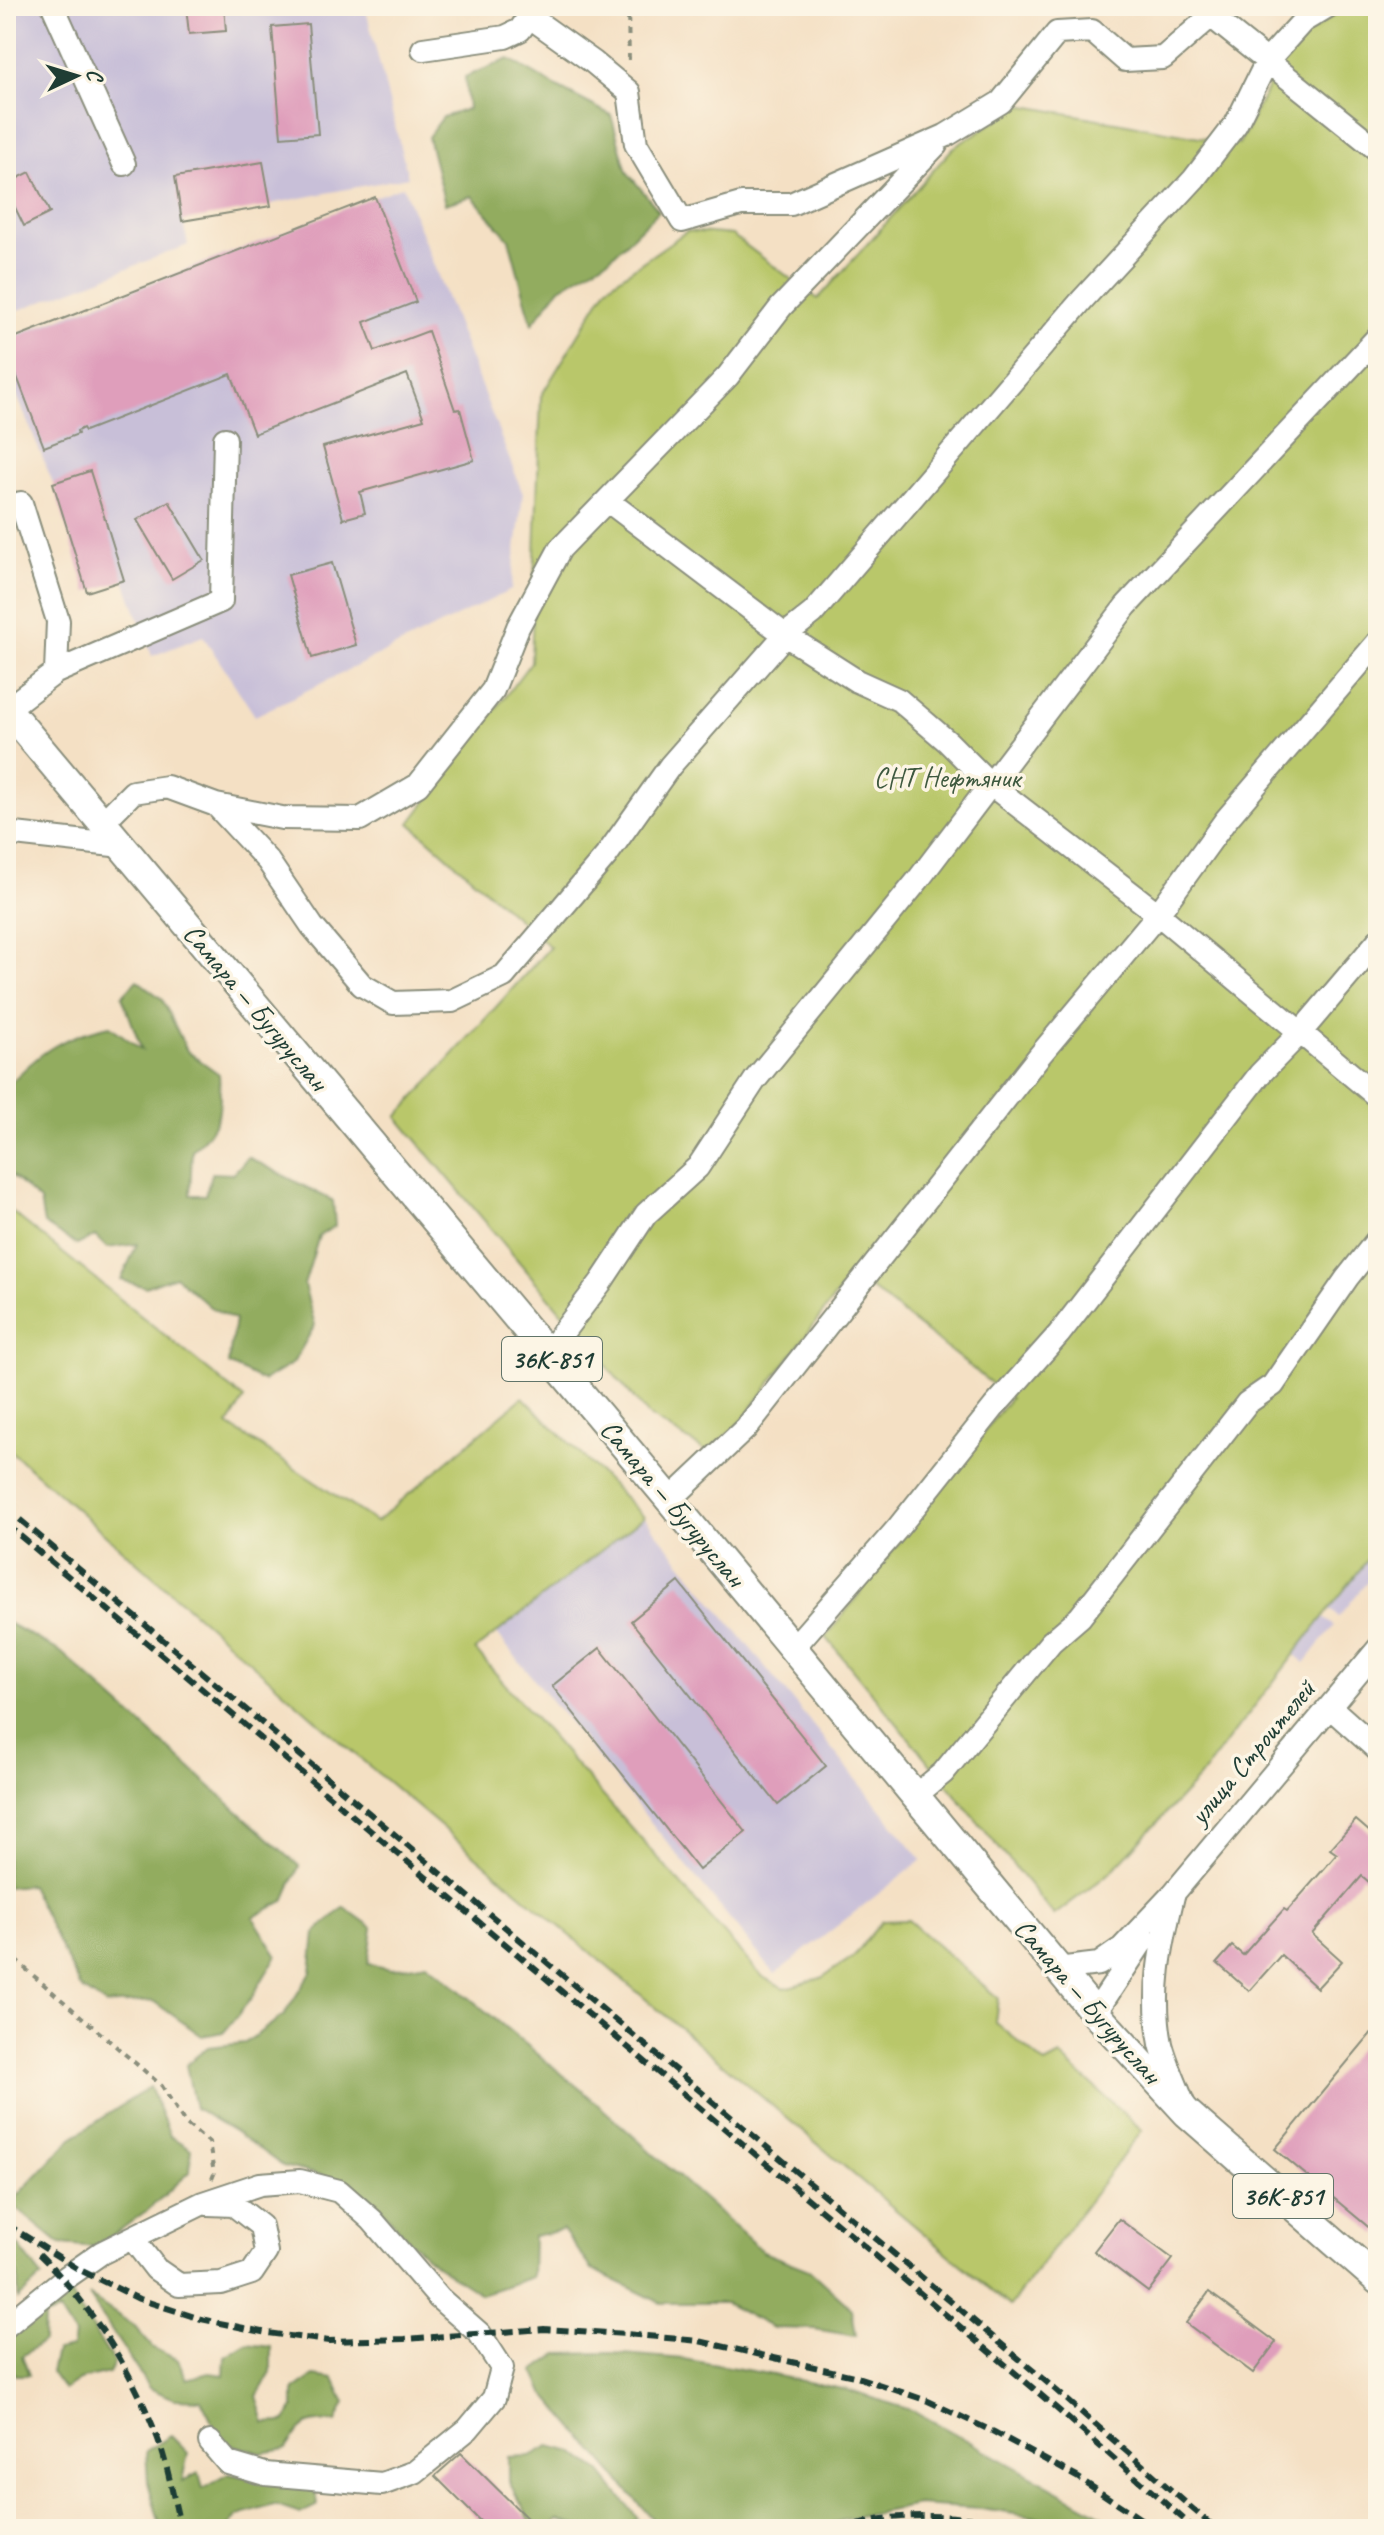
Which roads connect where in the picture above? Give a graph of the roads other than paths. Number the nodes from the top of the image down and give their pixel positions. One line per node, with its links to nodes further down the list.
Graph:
1 (53, 6): 8 (street)
2 (1328, 6): 5 (street)
3 (533, 12): 4 (street); 6 (street)
4 (423, 49)
5 (1267, 61): 6 (street); 7 (street); 13 (street)
6 (945, 136): 11 (street)
7 (1378, 150)
8 (124, 164)
9 (1378, 337): 17 (street)
10 (225, 439): 15 (street)
11 (608, 501): 13 (street); 18 (street)
12 (21, 503): 15 (street)
13 (785, 635): 17 (street); 18 (street)
14 (1378, 642): 22 (street)
15 (56, 672): 16 (street)
16 (7, 709): 19 (main road, Самара — Бугуруслан / 36К-851)
17 (990, 784): 22 (street); 27 (street)
18 (216, 805): 19 (street)
19 (102, 823): 21 (main road, Самара — Бугуруслан / 36К-851)
20 (6, 833): 21 (street)
21 (122, 846): 27 (main road, Самара — Бугуруслан / 36К-851)
22 (1158, 914): 24 (street); 28 (street)
23 (1378, 941): 24 (street)
24 (1300, 1033): 25 (street); 29 (street)
25 (1378, 1097)
26 (1378, 1239): 33 (street)
27 (547, 1353): 28 (main road, Самара — Бугуруслан / 36К-851)
28 (670, 1500): 29 (main road, Самара — Бугуруслан / 36К-851)
29 (793, 1648): 33 (main road, Самара — Бугуруслан / 36К-851)
30 (1378, 1649): 31 (street, улица Строителей)
31 (1330, 1707): 32 (street); 34 (street, улица Строителей)
32 (1378, 1750)
33 (916, 1795): 35 (main road, Самара — Бугуруслан / 36К-851)
34 (1173, 1894): 35 (street); 36 (street); 37 (street)
35 (1057, 1969): 36 (main road, Самара — Бугуруслан / 36К-851)
36 (1095, 2013): 37 (main road, Самара — Бугуруслан / 36К-851)
37 (1187, 2113): 40 (main road, 36К-851)
38 (203, 2203): 39 (street); 39 (street); 42 (street)
39 (132, 2238): 41 (street)
40 (1378, 2280)
41 (6, 2326)
42 (210, 2442)

